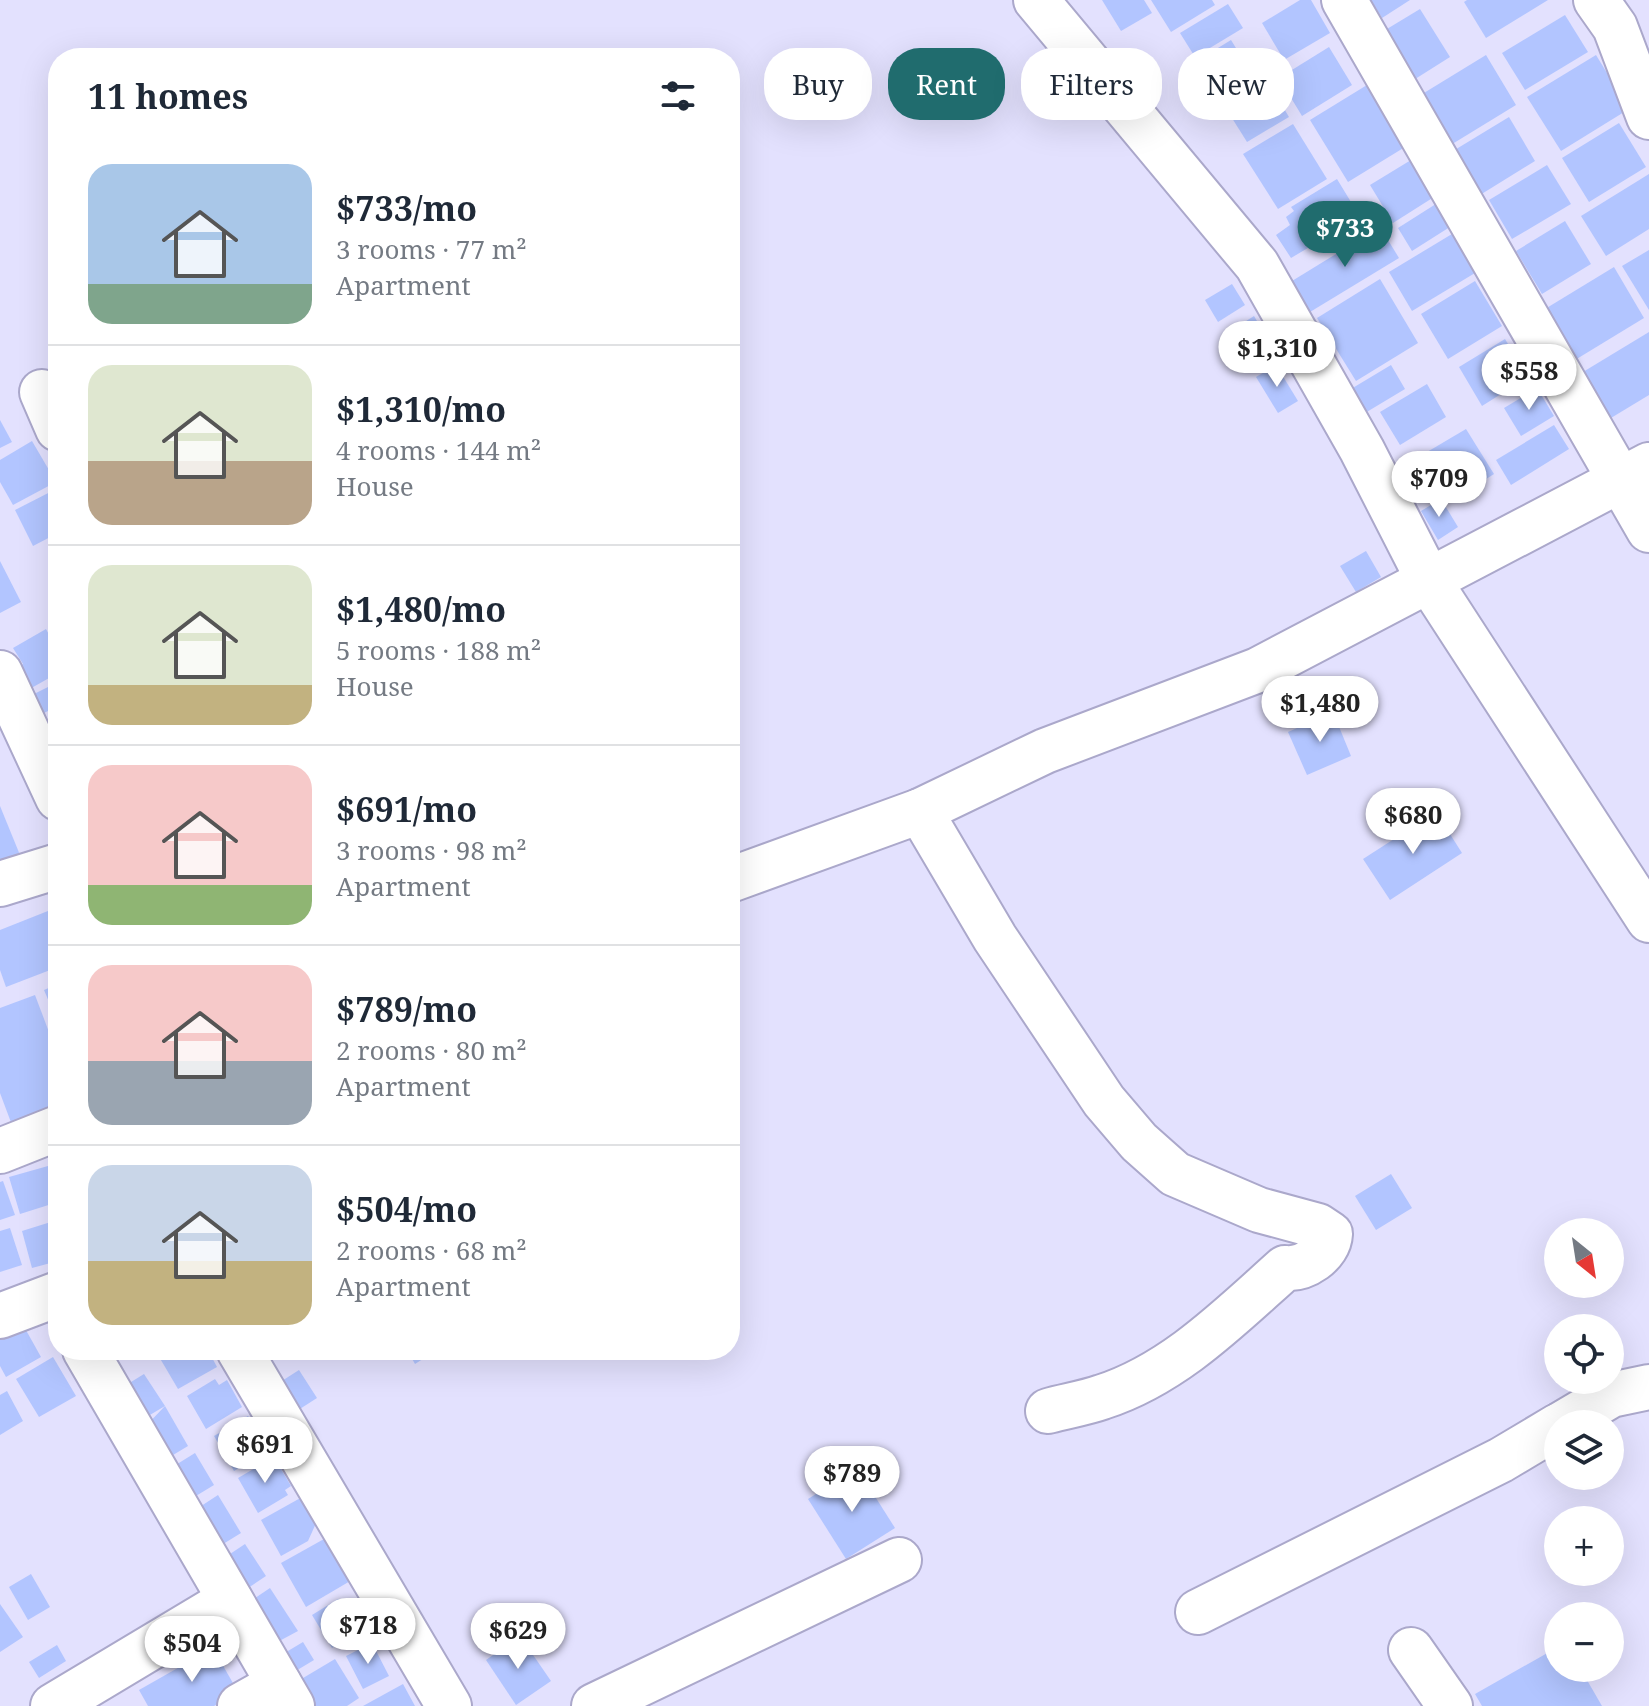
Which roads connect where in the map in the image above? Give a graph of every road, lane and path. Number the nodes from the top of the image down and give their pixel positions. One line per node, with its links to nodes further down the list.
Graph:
1 (1036, 0): 7 (street)
2 (1344, 0): 5 (street)
3 (1596, 0): 4 (street)
4 (1649, 117)
5 (1635, 473): 6 (street); 7 (street)
6 (1649, 530)
7 (1429, 581): 10 (street); 14 (street)
8 (0, 673): 9 (street)
9 (48, 776)
10 (920, 811): 12 (street); 23 (street)
11 (48, 869): 13 (street)
12 (740, 876)
13 (0, 884)
14 (1649, 920)
15 (48, 1132): 16 (street)
16 (0, 1151)
17 (48, 1301): 18 (street)
18 (0, 1316)
19 (91, 1360): 26 (street)
20 (245, 1360): 32 (street)
21 (1649, 1387): 22 (street)
22 (1586, 1410)
23 (1048, 1411)
24 (1544, 1434): 27 (street)
25 (899, 1560): 33 (street)
26 (230, 1600): 29 (street); 30 (street)
27 (1198, 1612)
28 (1411, 1650): 34 (street)
29 (286, 1695): 31 (street)
30 (53, 1706)
31 (240, 1706)
32 (449, 1706)
33 (594, 1706)
34 (1450, 1706)

